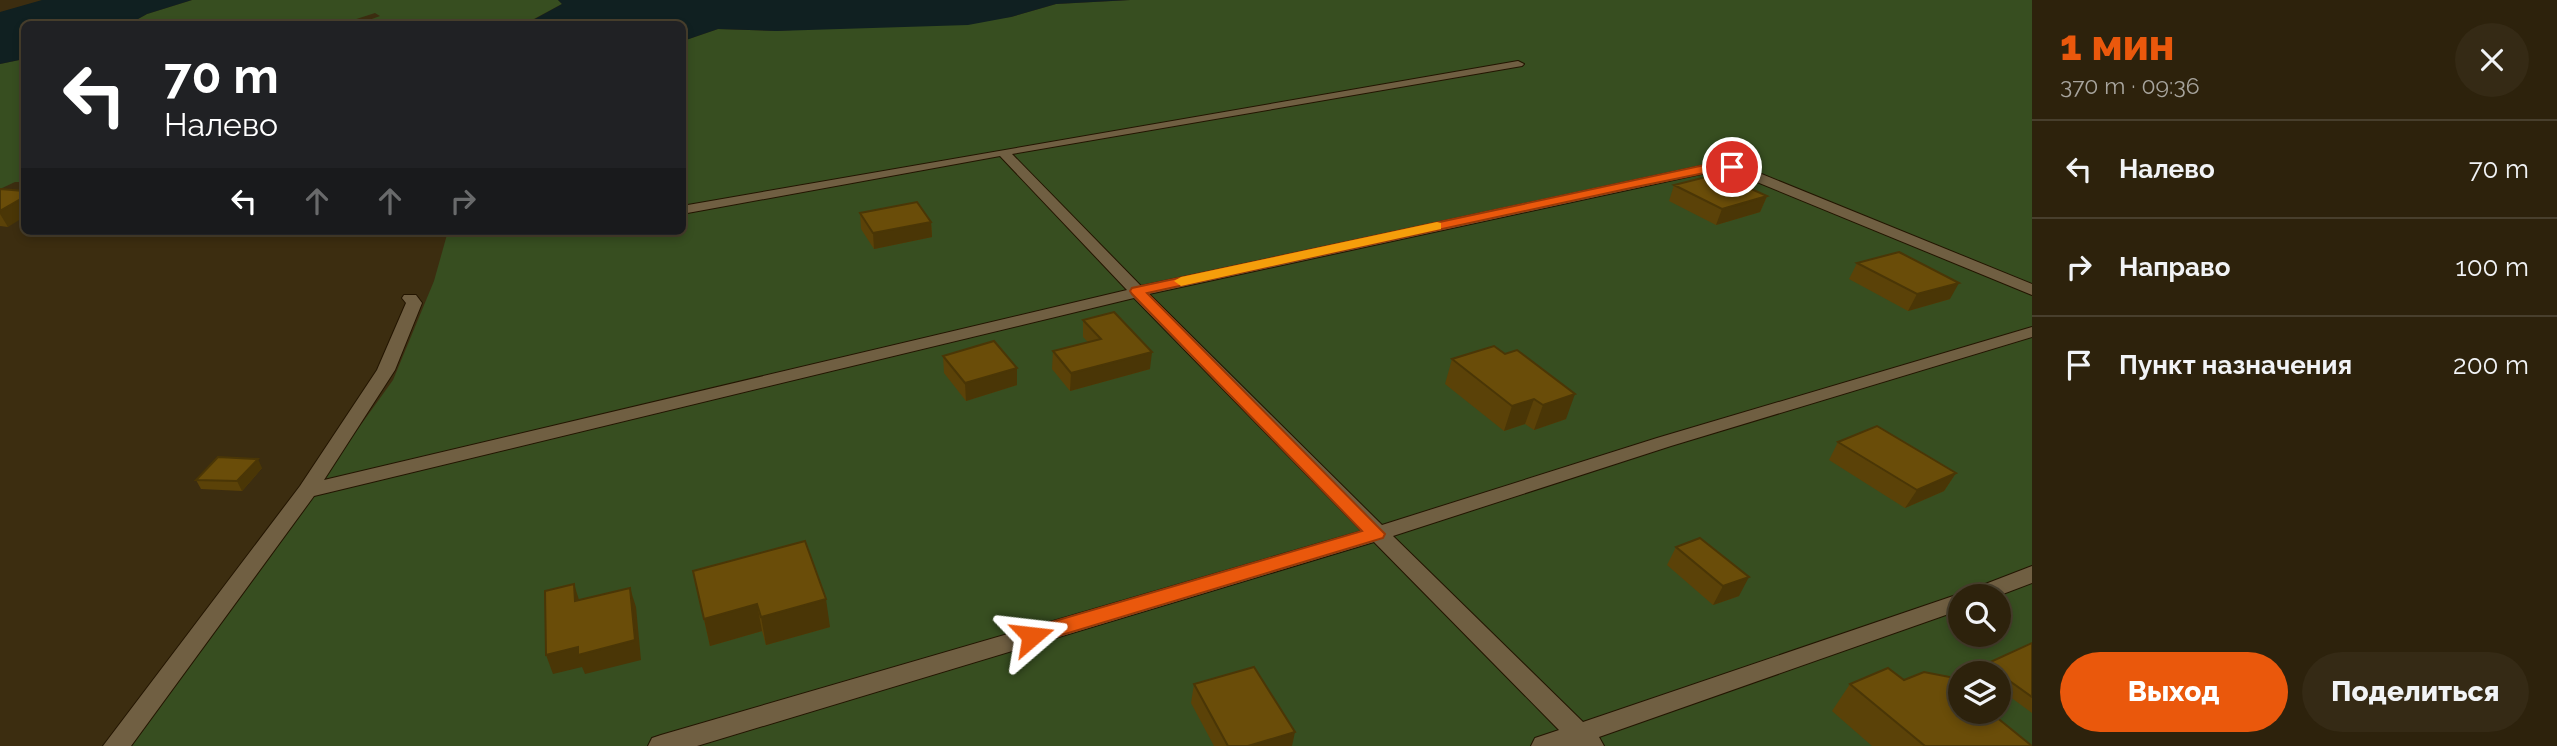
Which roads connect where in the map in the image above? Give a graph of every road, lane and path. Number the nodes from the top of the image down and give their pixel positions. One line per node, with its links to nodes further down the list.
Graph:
1 (1518, 64): 2 (street)
2 (1003, 152): 3 (street); 5 (street)
3 (686, 209)
4 (2032, 290): 5 (street)
5 (1137, 291): 8 (street); 9 (street)
6 (410, 298): 8 (street)
7 (2032, 332): 9 (street)
8 (307, 491): 14 (street)
9 (1376, 534): 13 (street); 15 (street)
10 (2032, 574): 11 (street)
11 (2005, 584)
12 (1948, 605): 13 (street)
13 (1586, 740): 16 (street)
14 (116, 746)
15 (661, 746)
16 (1544, 746)

